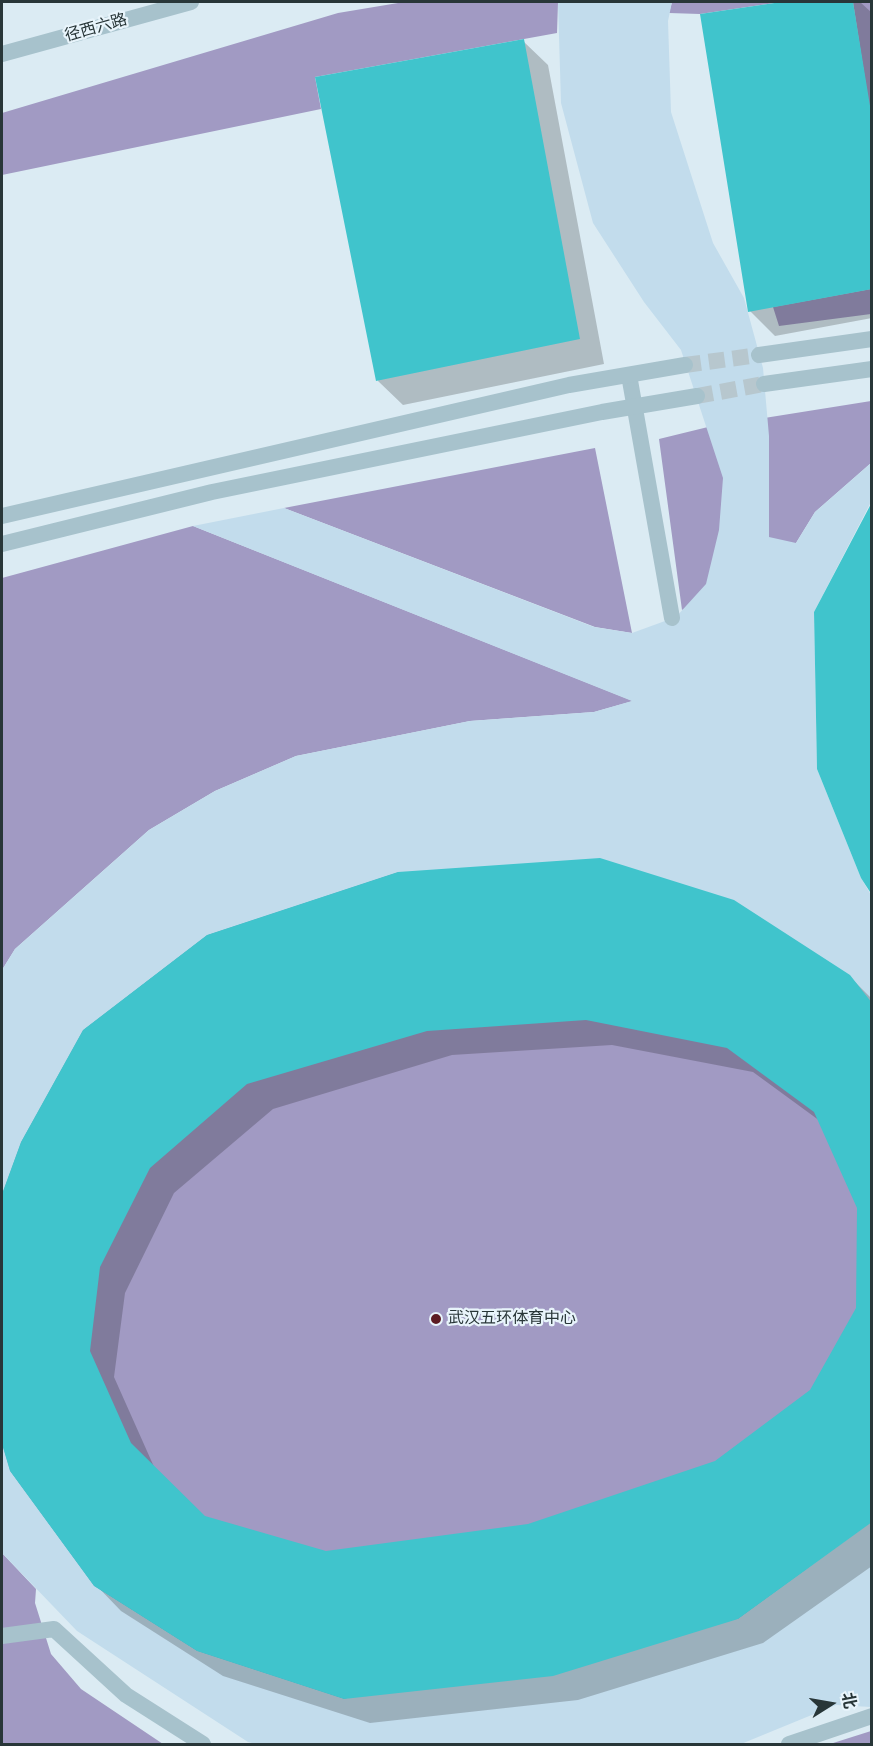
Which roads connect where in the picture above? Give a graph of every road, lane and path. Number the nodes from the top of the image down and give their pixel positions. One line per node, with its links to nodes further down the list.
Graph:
1 (191, 2): 2 (street, 径西六路)
2 (2, 54)
3 (872, 339): 4 (street)
4 (759, 355)
5 (685, 365): 7 (street)
6 (872, 369): 8 (street)
7 (629, 375): 10 (street); 11 (street)
8 (764, 384)
9 (697, 396): 10 (street)
10 (635, 407): 12 (street); 13 (street)
11 (2, 516)
12 (2, 544)
13 (672, 618)
14 (2, 1636): 16 (street)
15 (872, 1716): 17 (street)
16 (203, 1744)
17 (789, 1744)

